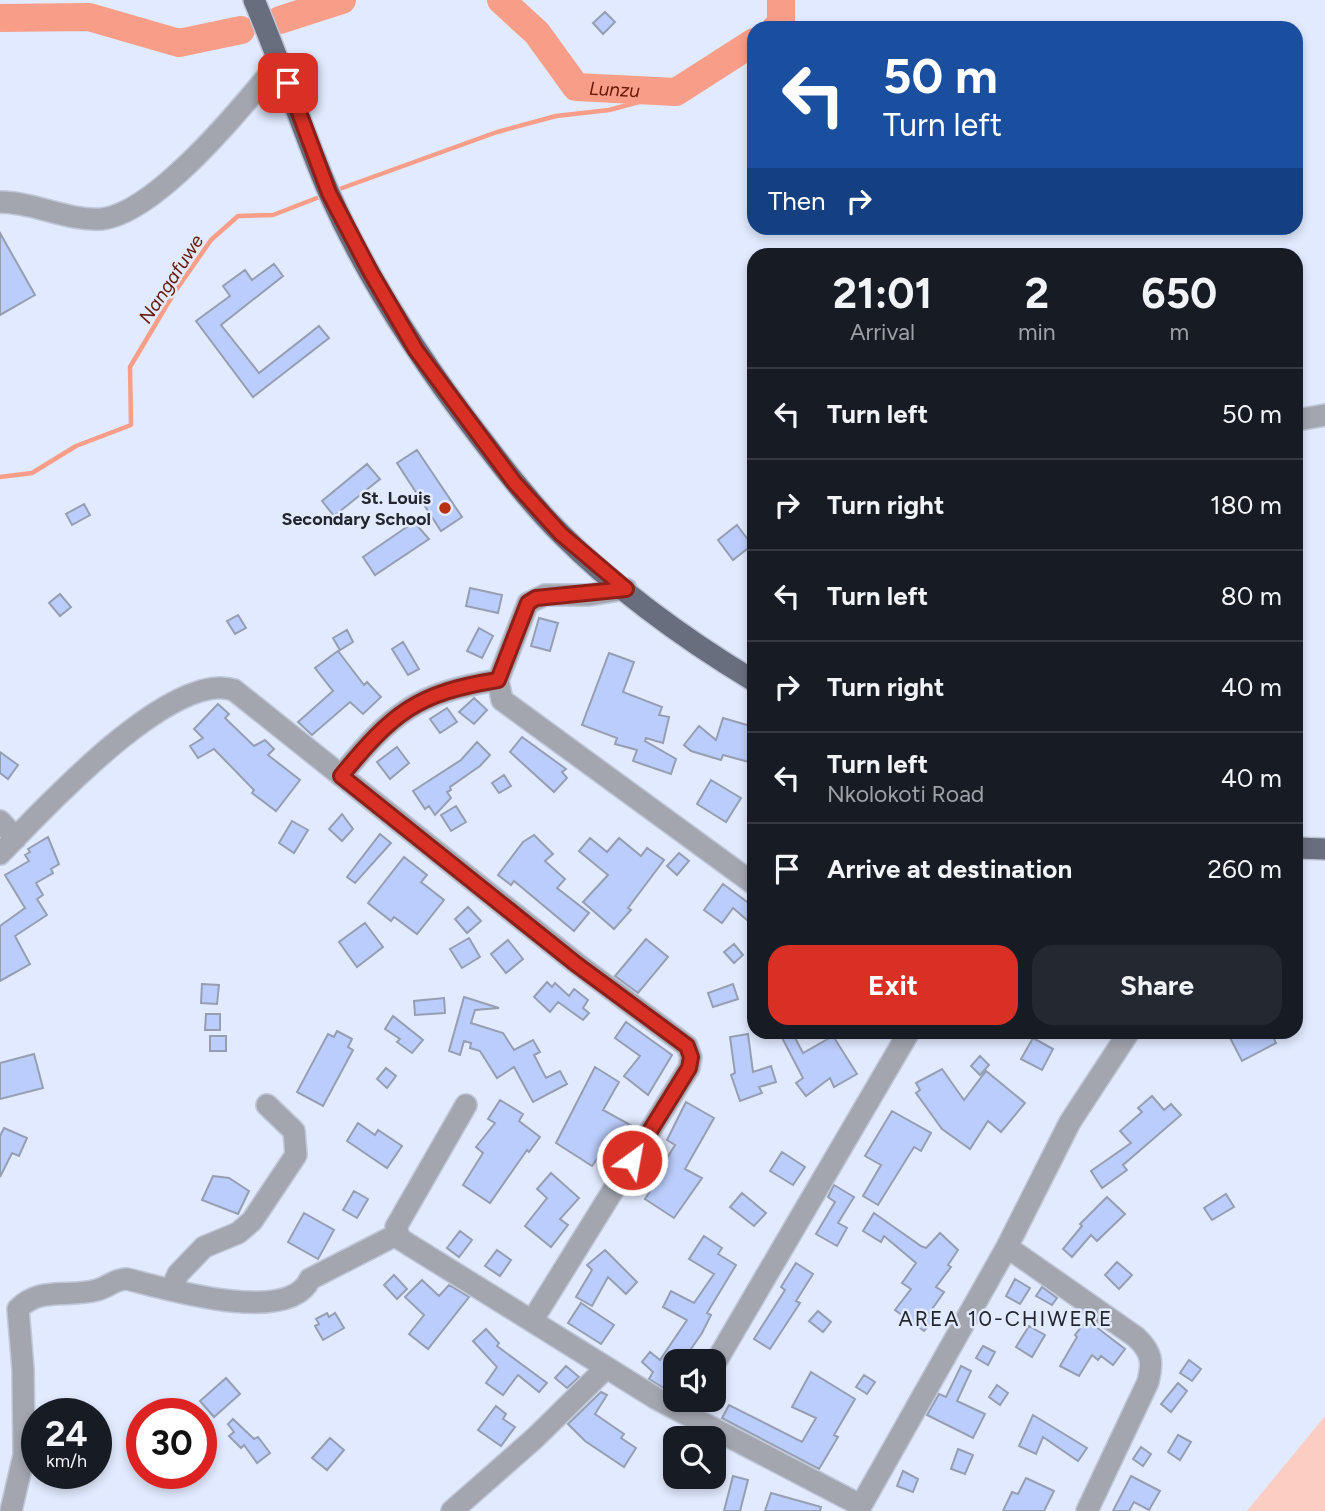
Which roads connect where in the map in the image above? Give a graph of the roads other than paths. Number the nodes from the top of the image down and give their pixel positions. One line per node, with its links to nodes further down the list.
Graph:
1 (254, 0): 2 (main road)
2 (280, 61): 3 (street); 6 (main road)
3 (0, 202)
4 (1325, 415): 5 (street)
5 (1303, 419)
6 (626, 589): 7 (main road); 8 (street)
7 (747, 676)
8 (498, 680): 9 (street); 15 (street)
9 (341, 776): 11 (street); 23 (street)
10 (0, 821): 11 (street)
11 (16, 838): 14 (street)
12 (1303, 848): 13 (main road)
13 (1325, 849)
14 (0, 853)
15 (747, 879)
16 (905, 1039): 24 (street)
17 (1124, 1039): 21 (street)
18 (267, 1105): 22 (street)
19 (466, 1105): 20 (street)
20 (396, 1234): 22 (street); 23 (street)
21 (1007, 1247): 28 (street); 31 (street)
22 (170, 1290): 29 (street)
23 (532, 1321): 25 (street)
24 (723, 1349)
25 (606, 1368): 26 (street); 30 (street)
26 (663, 1395)
27 (697, 1412): 28 (street)
28 (859, 1508)
29 (10, 1511)
30 (452, 1511)
31 (1087, 1511)

